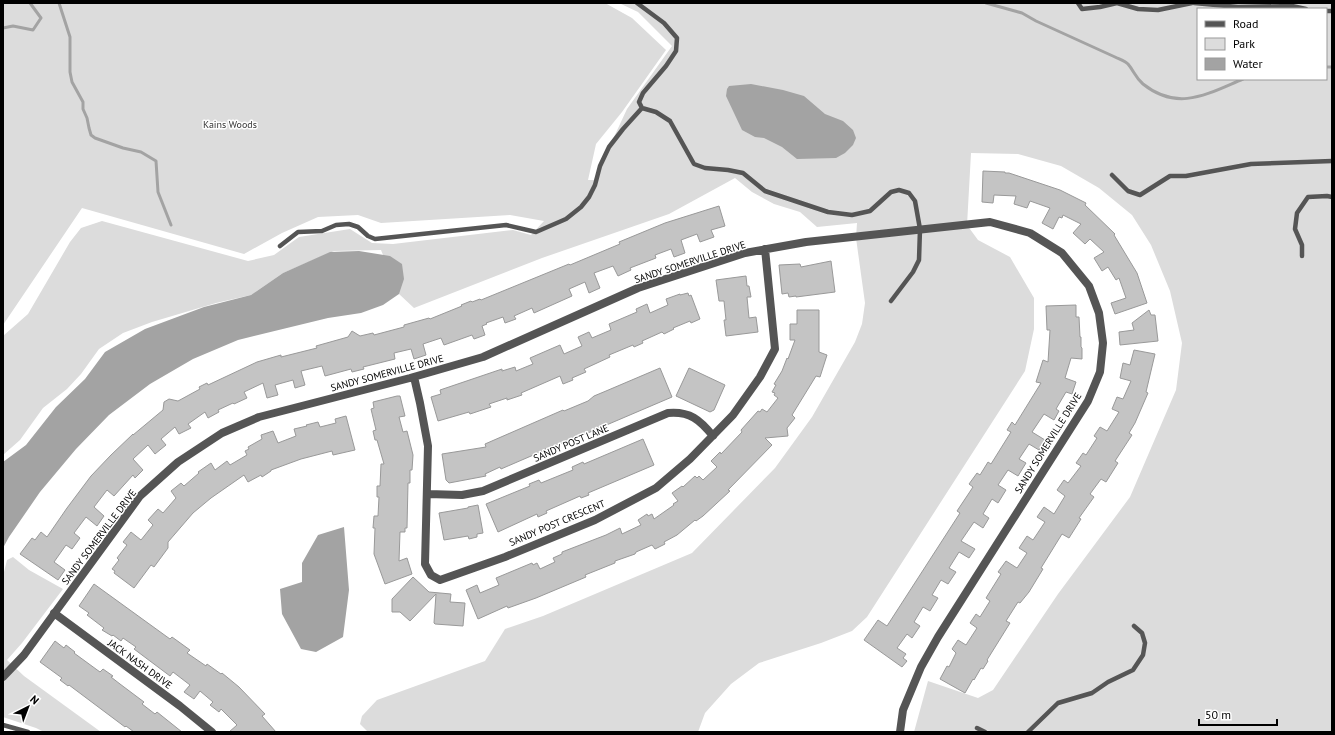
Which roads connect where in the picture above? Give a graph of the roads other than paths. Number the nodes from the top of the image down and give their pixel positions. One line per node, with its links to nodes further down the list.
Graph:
1 (637, 3): 5 (lane)
2 (1078, 3): 3 (lane)
3 (1193, 3): 4 (lane)
4 (1301, 8)
5 (642, 108): 9 (lane); 10 (lane)
6 (1332, 161): 7 (lane)
7 (1112, 175)
8 (1332, 197): 12 (lane)
9 (920, 229): 11 (street, SANDY SOMERVILLE DRIVE); 13 (lane); 24 (street, SANDY SOMERVILLE DRIVE)
10 (280, 246)
11 (765, 249): 14 (street, SANDY SOMERVILLE DRIVE); 15 (street, SANDY POST CRESCENT)
12 (1302, 256)
13 (891, 301)
14 (414, 377): 16 (street, SANDY POST CRESCENT); 17 (street, SANDY SOMERVILLE DRIVE)
15 (713, 436): 16 (street, SANDY POST LANE); 16 (street, SANDY POST CRESCENT)
16 (428, 494)
17 (54, 613): 19 (street, SANDY SOMERVILLE DRIVE); 23 (street, JACK NASH DRIVE)
18 (1134, 626): 26 (lane)
19 (3, 677)
20 (3, 725): 22 (lane)
21 (977, 728): 25 (lane)
22 (28, 732)
23 (212, 732)
24 (900, 732)
25 (986, 732)
26 (1028, 732)

